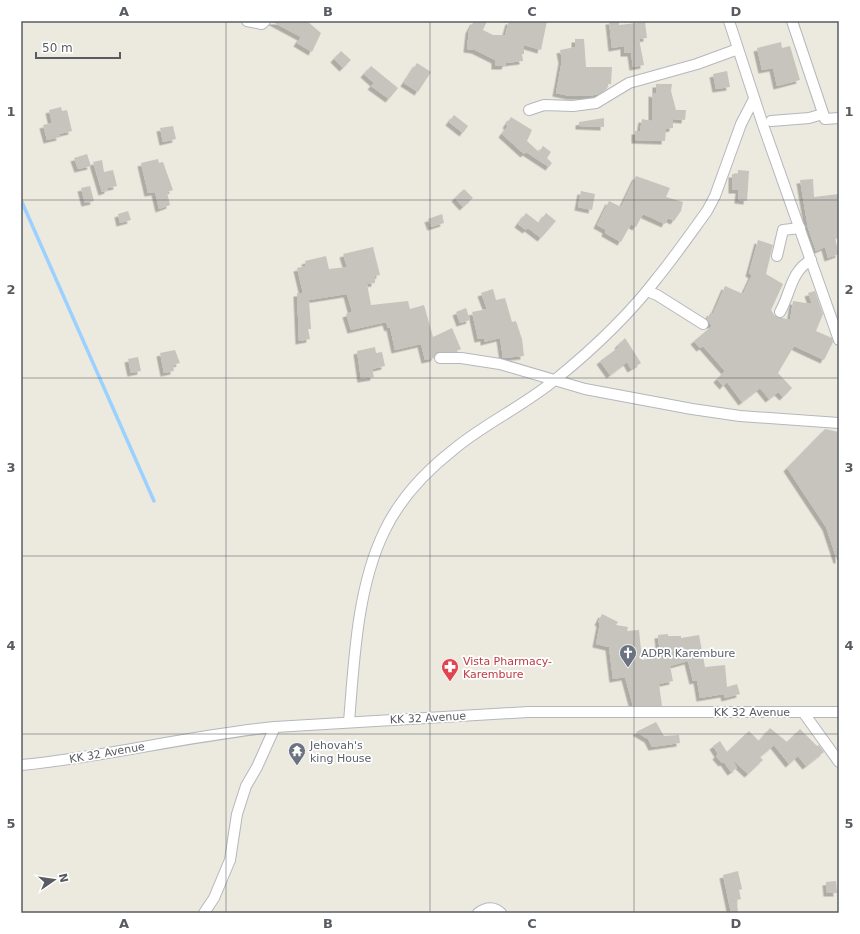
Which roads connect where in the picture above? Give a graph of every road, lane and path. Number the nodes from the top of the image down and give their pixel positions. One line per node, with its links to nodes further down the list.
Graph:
1 (247, 21): 2 (street)
2 (265, 21)
3 (729, 21): 5 (street)
4 (792, 21): 8 (street)
5 (738, 49): 6 (street); 7 (street)
6 (754, 99): 11 (street); 14 (street)
7 (529, 110)
8 (823, 114): 9 (street); 10 (street)
9 (839, 118)
10 (771, 121)
11 (800, 228): 12 (street); 13 (street)
12 (777, 256)
13 (811, 260): 15 (street); 17 (street)
14 (647, 291): 16 (street); 19 (street)
15 (780, 312)
16 (703, 324)
17 (839, 340)
18 (440, 358): 19 (street)
19 (555, 381): 20 (street); 23 (street)
20 (839, 423)
21 (803, 712): 22 (street, KK 32 Avenue); 23 (street, KK 32 Avenue); 25 (street)
22 (839, 712)
23 (349, 722): 24 (street, KK 32 Avenue)
24 (275, 727): 26 (street, KK 32 Avenue); 27 (street)
25 (839, 762)
26 (21, 765)
27 (204, 913)
28 (478, 913): 29 (street)
29 (501, 913)

